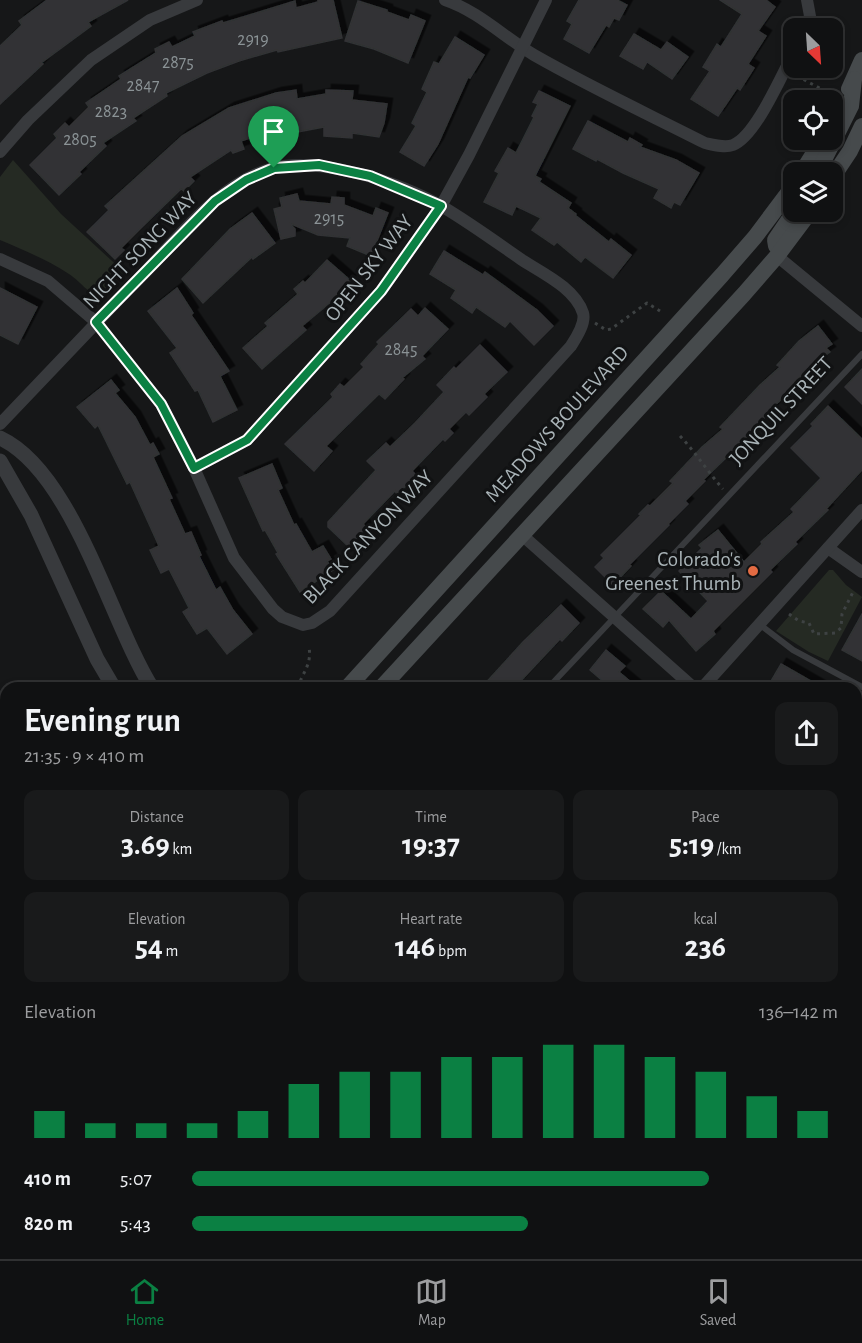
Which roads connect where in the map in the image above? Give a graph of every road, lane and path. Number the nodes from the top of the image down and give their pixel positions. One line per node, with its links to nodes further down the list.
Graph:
1 (197, 0): 14 (street)
2 (445, 0): 6 (street)
3 (546, 0): 6 (street, OPEN SKY WAY)
4 (807, 0): 5 (street)
5 (809, 18)
6 (522, 47): 8 (street); 18 (street, OPEN SKY WAY)
7 (862, 60): 10 (main road)
8 (783, 72)
9 (800, 78): 11 (path)
10 (854, 79): 12 (main road); 15 (main road)
11 (823, 90)
12 (843, 100)
13 (862, 126): 16 (main road)
14 (0, 152)
15 (823, 162)
16 (843, 162)
17 (783, 200): 46 (main road, MEADOWS BOULEVARD)
18 (441, 206): 24 (street, NIGHT SONG WAY); 25 (street, NIGHT SONG WAY); 32 (street, OPEN SKY WAY)
19 (787, 222): 21 (main road)
20 (802, 222): 21 (main road)
21 (777, 255): 26 (street); 35 (main road)
22 (0, 259): 25 (street, BLACK CANYON WAY)
23 (660, 311): 24 (path)
24 (584, 315): 32 (street, BLACK CANYON WAY)
25 (96, 322): 28 (street, NIGHT SONG WAY); 32 (street, BLACK CANYON WAY)
26 (862, 326)
27 (862, 354): 33 (lane, JONQUIL STREET)
28 (0, 424)
29 (680, 436): 33 (path)
30 (0, 438): 44 (street)
31 (0, 461): 43 (street)
32 (194, 468)
33 (728, 495): 40 (lane, JONQUIL STREET)
34 (862, 510): 36 (street)
35 (522, 536): 40 (street); 47 (main road)
36 (828, 548): 37 (street); 41 (street)
37 (862, 572)
38 (854, 590): 39 (path)
39 (789, 614)
40 (614, 616): 48 (lane, JONQUIL STREET); 49 (street)
41 (759, 624): 50 (street); 51 (lane)
42 (309, 647): 45 (path)
43 (110, 682)
44 (149, 682)
45 (300, 682)
46 (352, 682)
47 (387, 682)
48 (554, 682)
49 (687, 682)
50 (707, 682)
51 (853, 682)

